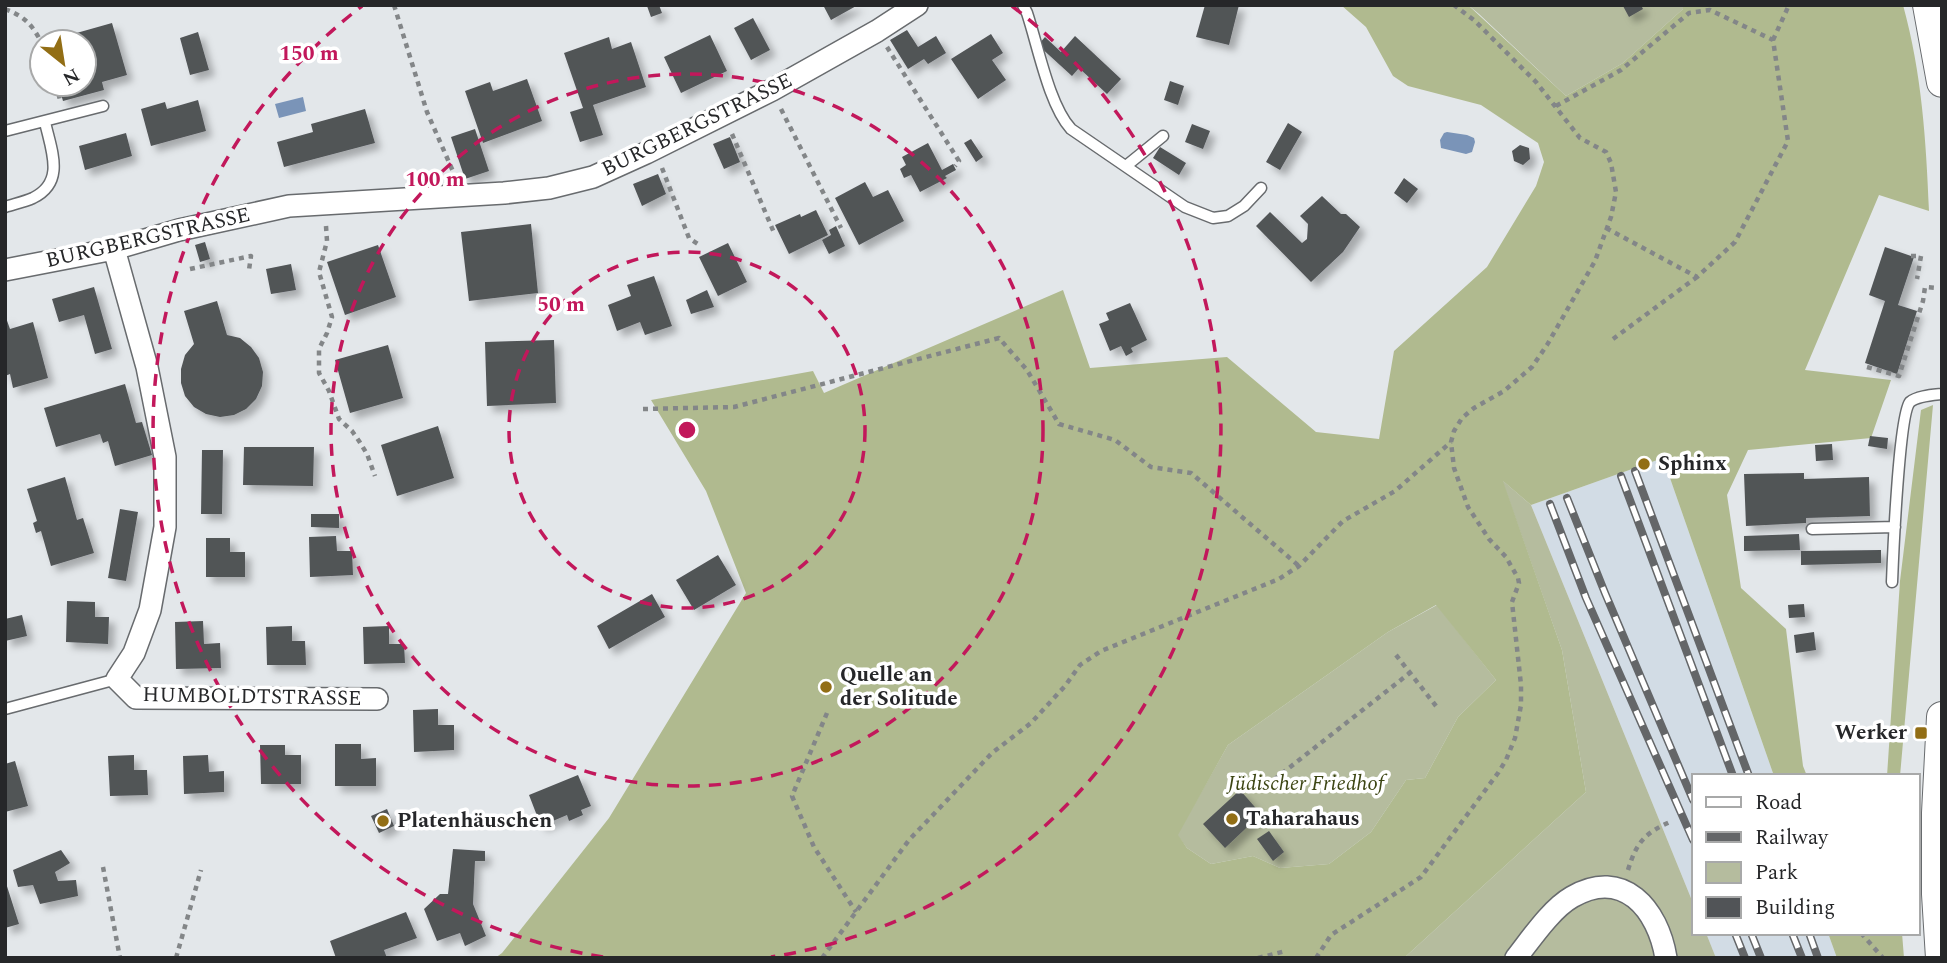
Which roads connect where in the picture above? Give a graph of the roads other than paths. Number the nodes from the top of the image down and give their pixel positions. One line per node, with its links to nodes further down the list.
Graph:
1 (917, 5): 12 (street, BURGBERGSTRASSE)
2 (1023, 5): 9 (lane)
3 (1928, 5): 4 (main road)
4 (1942, 82)
5 (103, 106): 6 (lane)
6 (45, 122): 7 (lane); 11 (lane)
7 (5, 131)
8 (1163, 136): 9 (lane)
9 (1126, 166): 10 (lane)
10 (1261, 188)
11 (5, 207)
12 (114, 249): 13 (street, BURGBERGSTRASSE); 18 (street, HUMBOLDTSTRASSE)
13 (5, 270)
14 (1942, 394): 15 (lane)
15 (1895, 527): 16 (lane); 17 (lane)
16 (1812, 529)
17 (1892, 582)
18 (117, 678): 19 (street, HUMBOLDTSTRASSE); 20 (lane)
19 (377, 699)
20 (5, 709)
21 (1942, 717): 24 (main road)
22 (1516, 958): 23 (street)
23 (1666, 958)
24 (1941, 958)

